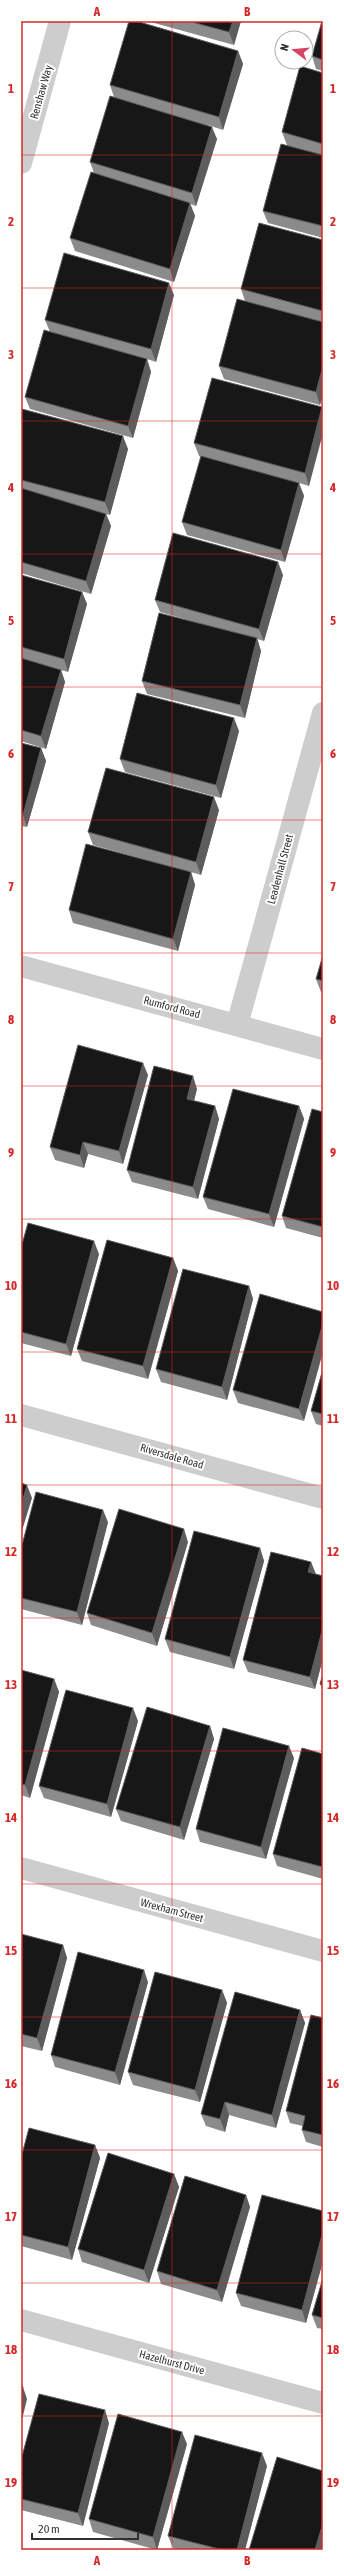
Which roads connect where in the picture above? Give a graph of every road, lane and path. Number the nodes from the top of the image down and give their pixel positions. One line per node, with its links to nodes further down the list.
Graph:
1 (60, 21): 2 (street, Renshaw Way)
2 (21, 163)
3 (323, 713): 5 (street, Leadenhall Street)
4 (23, 972): 5 (street, Rumford Road)
5 (237, 1025): 6 (street, Rumford Road)
6 (323, 1048)
7 (21, 1414): 8 (street, Riversdale Road)
8 (323, 1498)
9 (21, 1868): 10 (street, Wrexham Street)
10 (323, 1951)
11 (21, 2320): 12 (street, Hazelhurst Drive)
12 (323, 2403)

